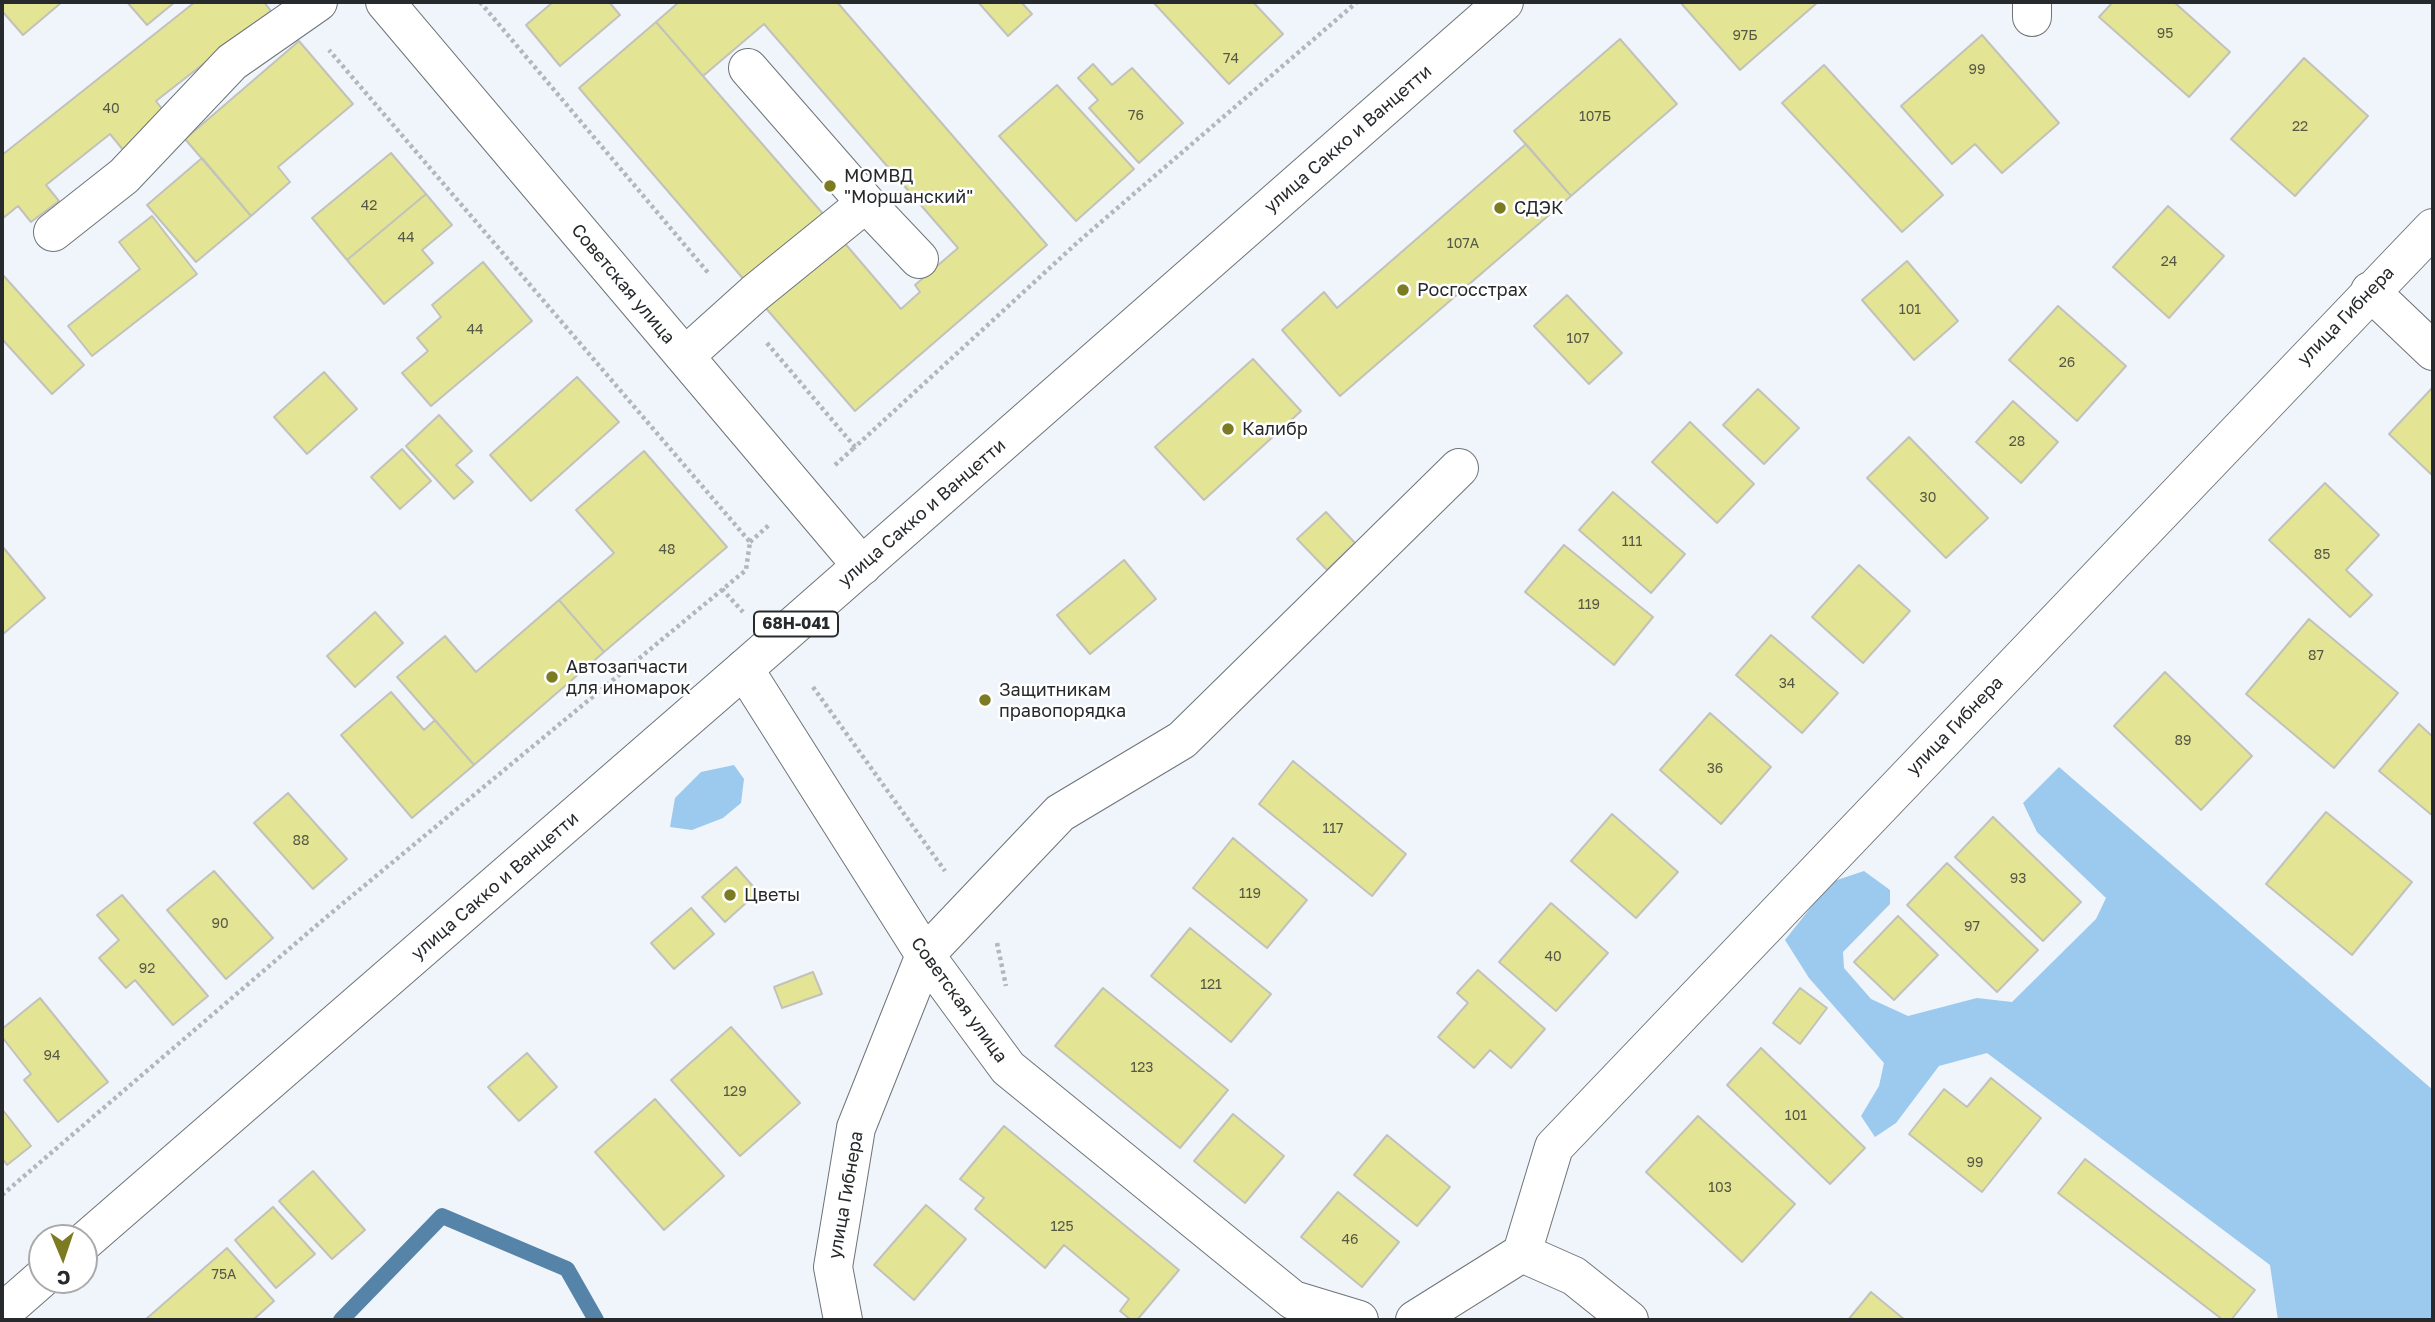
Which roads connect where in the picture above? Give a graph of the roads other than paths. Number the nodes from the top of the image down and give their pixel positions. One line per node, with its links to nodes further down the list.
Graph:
1 (385, 2): 11 (street, Советская улица)
2 (1504, 2): 13 (street, улица Сакко и Ванцетти / 68Н-041)
3 (308, 8): 7 (street)
4 (748, 68): 5 (street)
5 (866, 203): 8 (street); 11 (street)
6 (2433, 228): 9 (street, улица Гибнера)
7 (53, 232)
8 (919, 259)
9 (2370, 291): 10 (street); 17 (street, улица Гибнера)
10 (2433, 351)
11 (685, 356): 13 (street, Советская улица)
12 (1459, 468): 15 (street)
13 (862, 566): 14 (street, улица Сакко и Ванцетти / 68Н-041)
14 (744, 669): 15 (street, Советская улица); 16 (street, улица Сакко и Ванцетти / 68Н-041)
15 (925, 955): 20 (street, улица Гибнера); 21 (street, Советская улица)
16 (98, 1230)
17 (1522, 1253): 22 (street); 23 (street)
18 (28, 1291): 19 (street)
19 (2, 1313)
20 (843, 1320)
21 (1359, 1320)
22 (1415, 1320)
23 (1629, 1320)

